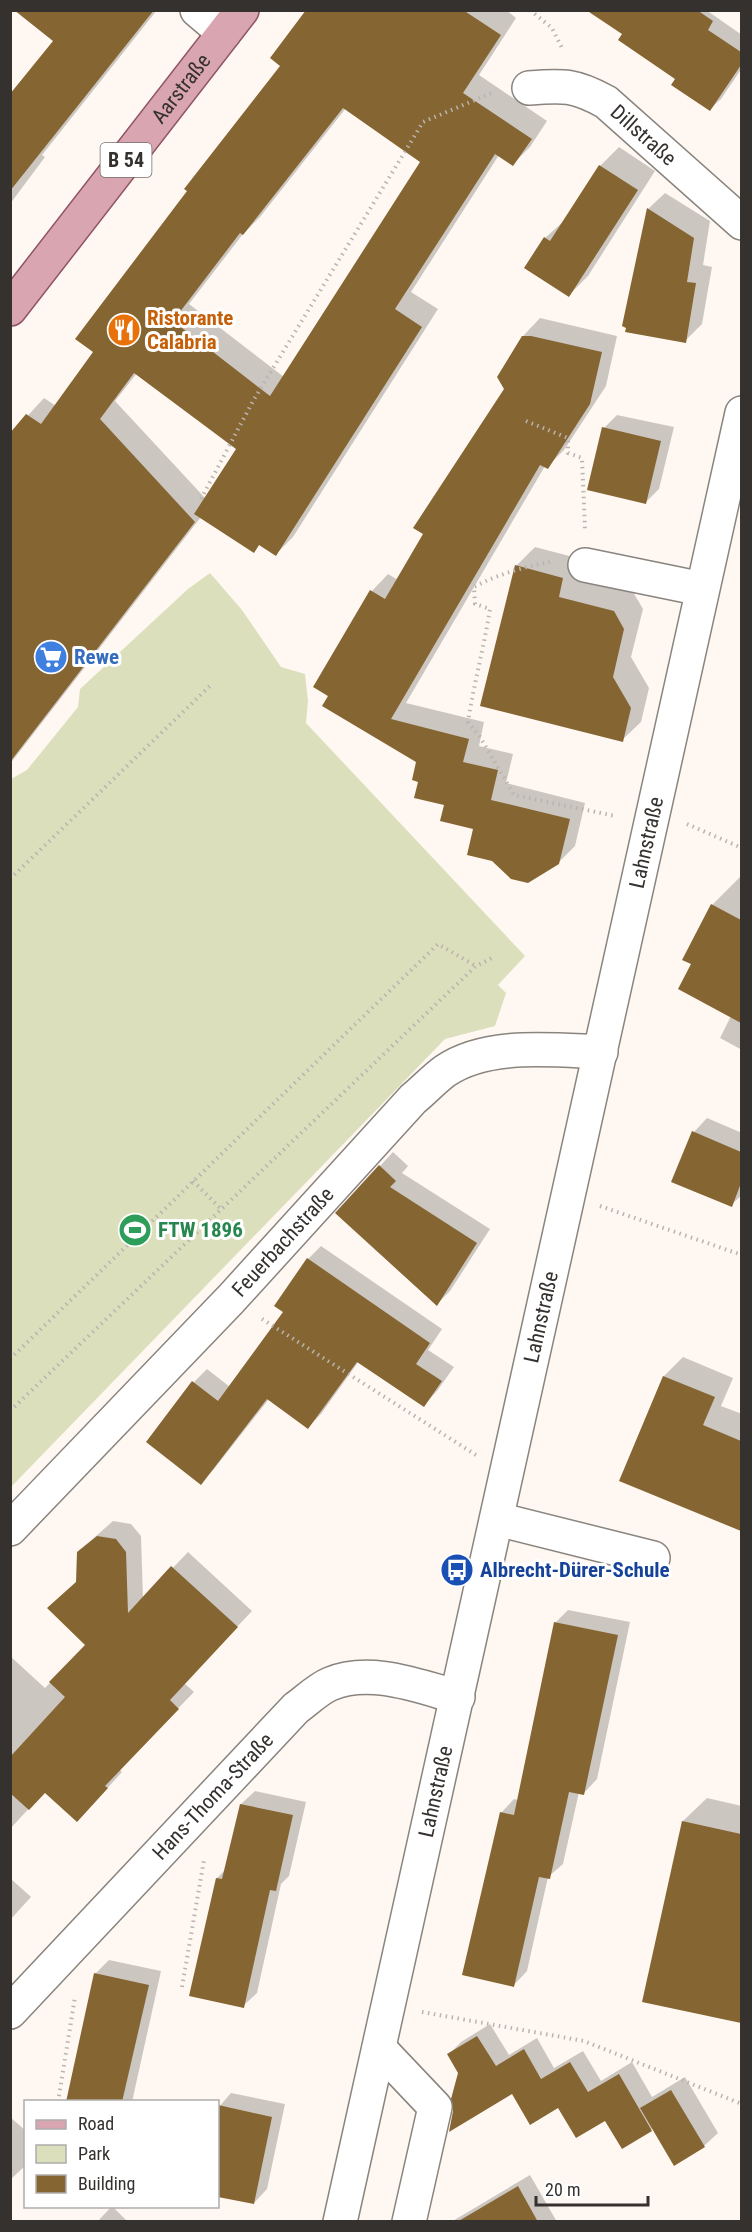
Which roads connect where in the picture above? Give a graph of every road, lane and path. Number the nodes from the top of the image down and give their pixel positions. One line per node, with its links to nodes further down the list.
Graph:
1 (197, 10): 3 (street)
2 (530, 10): 4 (path)
3 (233, 22): 7 (main road, Aarstraße / B 54)
4 (552, 28)
5 (530, 88): 6 (street, Dillstraße); 10 (path)
6 (741, 223)
7 (10, 309)
8 (741, 413): 12 (street, Lahnstraße)
9 (526, 421): 11 (path)
10 (201, 500)
11 (585, 565): 12 (street); 15 (path)
12 (702, 590): 15 (street, Lahnstraße)
13 (212, 684): 17 (path)
14 (686, 824): 16 (path)
15 (650, 825): 20 (street, Lahnstraße)
16 (741, 848)
17 (10, 879)
18 (494, 957): 19 (path)
19 (476, 966): 21 (path); 23 (path)
20 (601, 1052): 22 (street, Lahnstraße); 25 (street, Feuerbachstraße)
21 (193, 1181): 23 (path); 26 (path)
22 (569, 1195): 24 (path); 28 (street, Lahnstraße)
23 (221, 1209): 27 (path)
24 (741, 1255)
25 (231, 1299): 28 (path); 30 (street, Feuerbachstraße)
26 (10, 1359)
27 (10, 1412)
28 (507, 1474): 29 (street, Lahnstraße)
29 (497, 1519): 31 (street); 32 (street, Lahnstraße)
30 (10, 1529)
31 (653, 1558)
32 (458, 1697): 34 (street, Hans-Thoma-Straße); 38 (street, Lahnstraße)
33 (206, 1851): 35 (path)
34 (74, 1945): 37 (street, Hans-Thoma-Straße); 39 (path)
35 (182, 1987)
36 (419, 2011): 40 (path)
37 (10, 2012)
38 (379, 2048): 41 (street, Lahnstraße); 42 (street)
39 (58, 2100)
40 (741, 2104)
41 (340, 2222)
42 (409, 2222)

